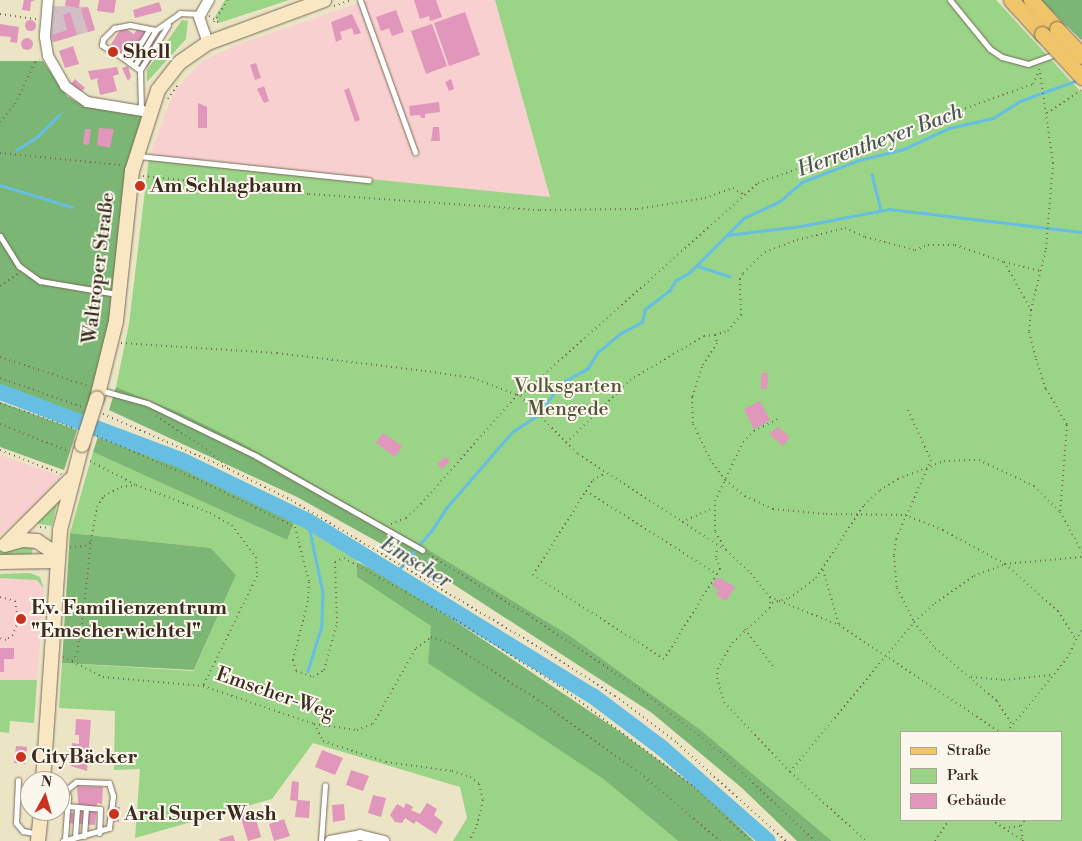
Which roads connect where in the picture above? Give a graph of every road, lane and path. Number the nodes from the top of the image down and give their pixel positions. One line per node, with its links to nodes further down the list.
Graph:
1 (48, 0): 11 (street)
2 (209, 0): 10 (street)
3 (227, 0): 13 (path)
4 (324, 0): 16 (main road, Waltroper Straße)
5 (360, 0): 34 (lane)
6 (950, 0): 22 (lane)
7 (1011, 0): 27 (main road, bridge)
8 (1031, 0): 21 (main road, bridge)
9 (0, 14): 11 (path)
10 (200, 14): 12 (lane); 16 (street)
11 (45, 20): 19 (street)
12 (169, 22): 15 (lane); 25 (lane)
13 (214, 22)
14 (150, 30): 15 (lane); 18 (lane); 23 (lane)
15 (156, 30): 24 (lane)
16 (208, 43): 31 (main road, Waltroper Straße)
17 (1082, 44): 22 (lane)
18 (108, 49)
19 (48, 56): 31 (street); 33 (path)
20 (119, 56): 23 (lane)
21 (1082, 56)
22 (1042, 59): 26 (path)
23 (129, 62): 24 (lane)
24 (135, 65): 25 (lane)
25 (140, 70): 31 (lane)
26 (1040, 74): 32 (path); 40 (path)
27 (1082, 77)
28 (178, 84): 30 (path)
29 (1082, 90): 32 (path)
30 (165, 106)
31 (145, 111): 36 (main road, Waltroper Straße)
32 (1046, 114): 44 (path)
33 (0, 122)
34 (416, 152)
35 (0, 153): 37 (path)
36 (136, 155): 39 (lane); 46 (main road, Waltroper Straße)
37 (124, 166)
38 (141, 176): 40 (path)
39 (369, 180)
40 (743, 194): 53 (path)
41 (0, 236): 43 (lane)
42 (1004, 262): 44 (path); 47 (path); 48 (path)
43 (24, 270): 45 (path); 46 (lane)
44 (1040, 272): 47 (path)
45 (0, 286)
46 (120, 294): 52 (main road, Waltroper Straße)
47 (1031, 310): 75 (path)
48 (715, 335): 63 (path); 70 (path)
49 (122, 343): 53 (path)
50 (0, 357): 52 (path)
51 (0, 378): 55 (path)
52 (98, 394): 65 (main road, Waltroper Straße, bridge); 78 (lane)
53 (519, 395): 63 (path); 78 (path)
54 (0, 403): 61 (path)
55 (74, 404)
56 (908, 410): 66 (path)
57 (151, 413): 67 (path)
58 (112, 417): 67 (path)
59 (779, 418): 70 (path)
60 (0, 424): 65 (path, Emscher-Weg)
61 (78, 430)
62 (96, 436): 143 (path)
63 (566, 443): 68 (path)
64 (0, 450): 69 (path)
65 (80, 450): 69 (main road, Waltroper Straße); 71 (path, Emscher-Weg)
66 (928, 466): 74 (path); 75 (path); 76 (path)
67 (229, 469): 144 (path)
68 (606, 474): 72 (path); 77 (path)
69 (71, 478): 82 (main road); 89 (main road, Waltroper Straße)
70 (725, 480): 73 (path); 74 (path)
71 (136, 485): 81 (path); 112 (path, Emscher-Weg)
72 (586, 491): 93 (path); 93 (path)
73 (713, 508): 77 (path); 86 (path)
74 (860, 513): 76 (path); 92 (path)
75 (1060, 513): 87 (path)
76 (905, 516): 91 (path); 100 (path)
77 (682, 522): 84 (path)
78 (378, 525): 85 (lane)
79 (40, 527): 80 (path)
80 (51, 528)
81 (90, 540): 83 (path); 108 (path)
82 (2, 545): 89 (main road)
83 (67, 547)
84 (718, 547): 86 (path); 93 (path)
85 (422, 550): 145 (path)
86 (726, 550): 95 (path)
87 (1082, 552)
88 (1082, 557): 91 (path)
89 (57, 561): 90 (main road); 106 (main road, Waltroper Straße)
90 (0, 562)
91 (1005, 564): 100 (path); 105 (path)
92 (823, 570): 96 (path); 101 (path)
93 (717, 574)
94 (0, 597): 104 (path)
95 (770, 597): 97 (path); 98 (path)
96 (789, 598): 97 (path); 99 (path)
97 (779, 602): 98 (path); 99 (path)
98 (772, 603): 103 (path)
99 (788, 604): 101 (path)
100 (914, 622): 107 (path); 111 (path)
101 (839, 625): 107 (path)
102 (1082, 628): 105 (path)
103 (745, 629): 109 (path); 118 (path)
104 (0, 638)
105 (1076, 640): 110 (path)
106 (51, 651): 108 (path); 117 (main road, Waltroper Straße)
107 (886, 657): 115 (path); 118 (path)
108 (72, 661): 112 (path)
109 (774, 667)
110 (1051, 675): 111 (path); 114 (path)
111 (970, 677): 114 (path)
112 (203, 686): 113 (path, Emscher-Weg)
113 (314, 724): 141 (path); 142 (path, Emscher-Weg)
114 (1012, 725): 116 (path)
115 (998, 731)
116 (1008, 731)
117 (46, 771)
118 (790, 772): 146 (path)
119 (18, 780): 135 (lane)
120 (325, 784): 138 (lane)
121 (70, 787): 132 (lane)
122 (70, 806): 123 (lane)
123 (77, 807): 124 (lane); 134 (lane)
124 (86, 808): 132 (lane); 133 (lane)
125 (40, 821): 135 (main road)
126 (66, 821): 136 (lane)
127 (949, 821): 137 (path)
128 (994, 821): 131 (path)
129 (1024, 821): 130 (path)
130 (1021, 826): 131 (path); 147 (path)
131 (1004, 828): 147 (path)
132 (99, 833): 133 (lane)
133 (84, 836): 134 (lane)
134 (75, 837): 136 (lane)
135 (39, 838)
136 (64, 840)
137 (937, 840)
138 (321, 841)
139 (330, 841): 140 (street)
140 (384, 841)
141 (469, 841)
142 (720, 841)
143 (752, 841)
144 (786, 841)
145 (815, 841)
146 (866, 841)
147 (1023, 841)

